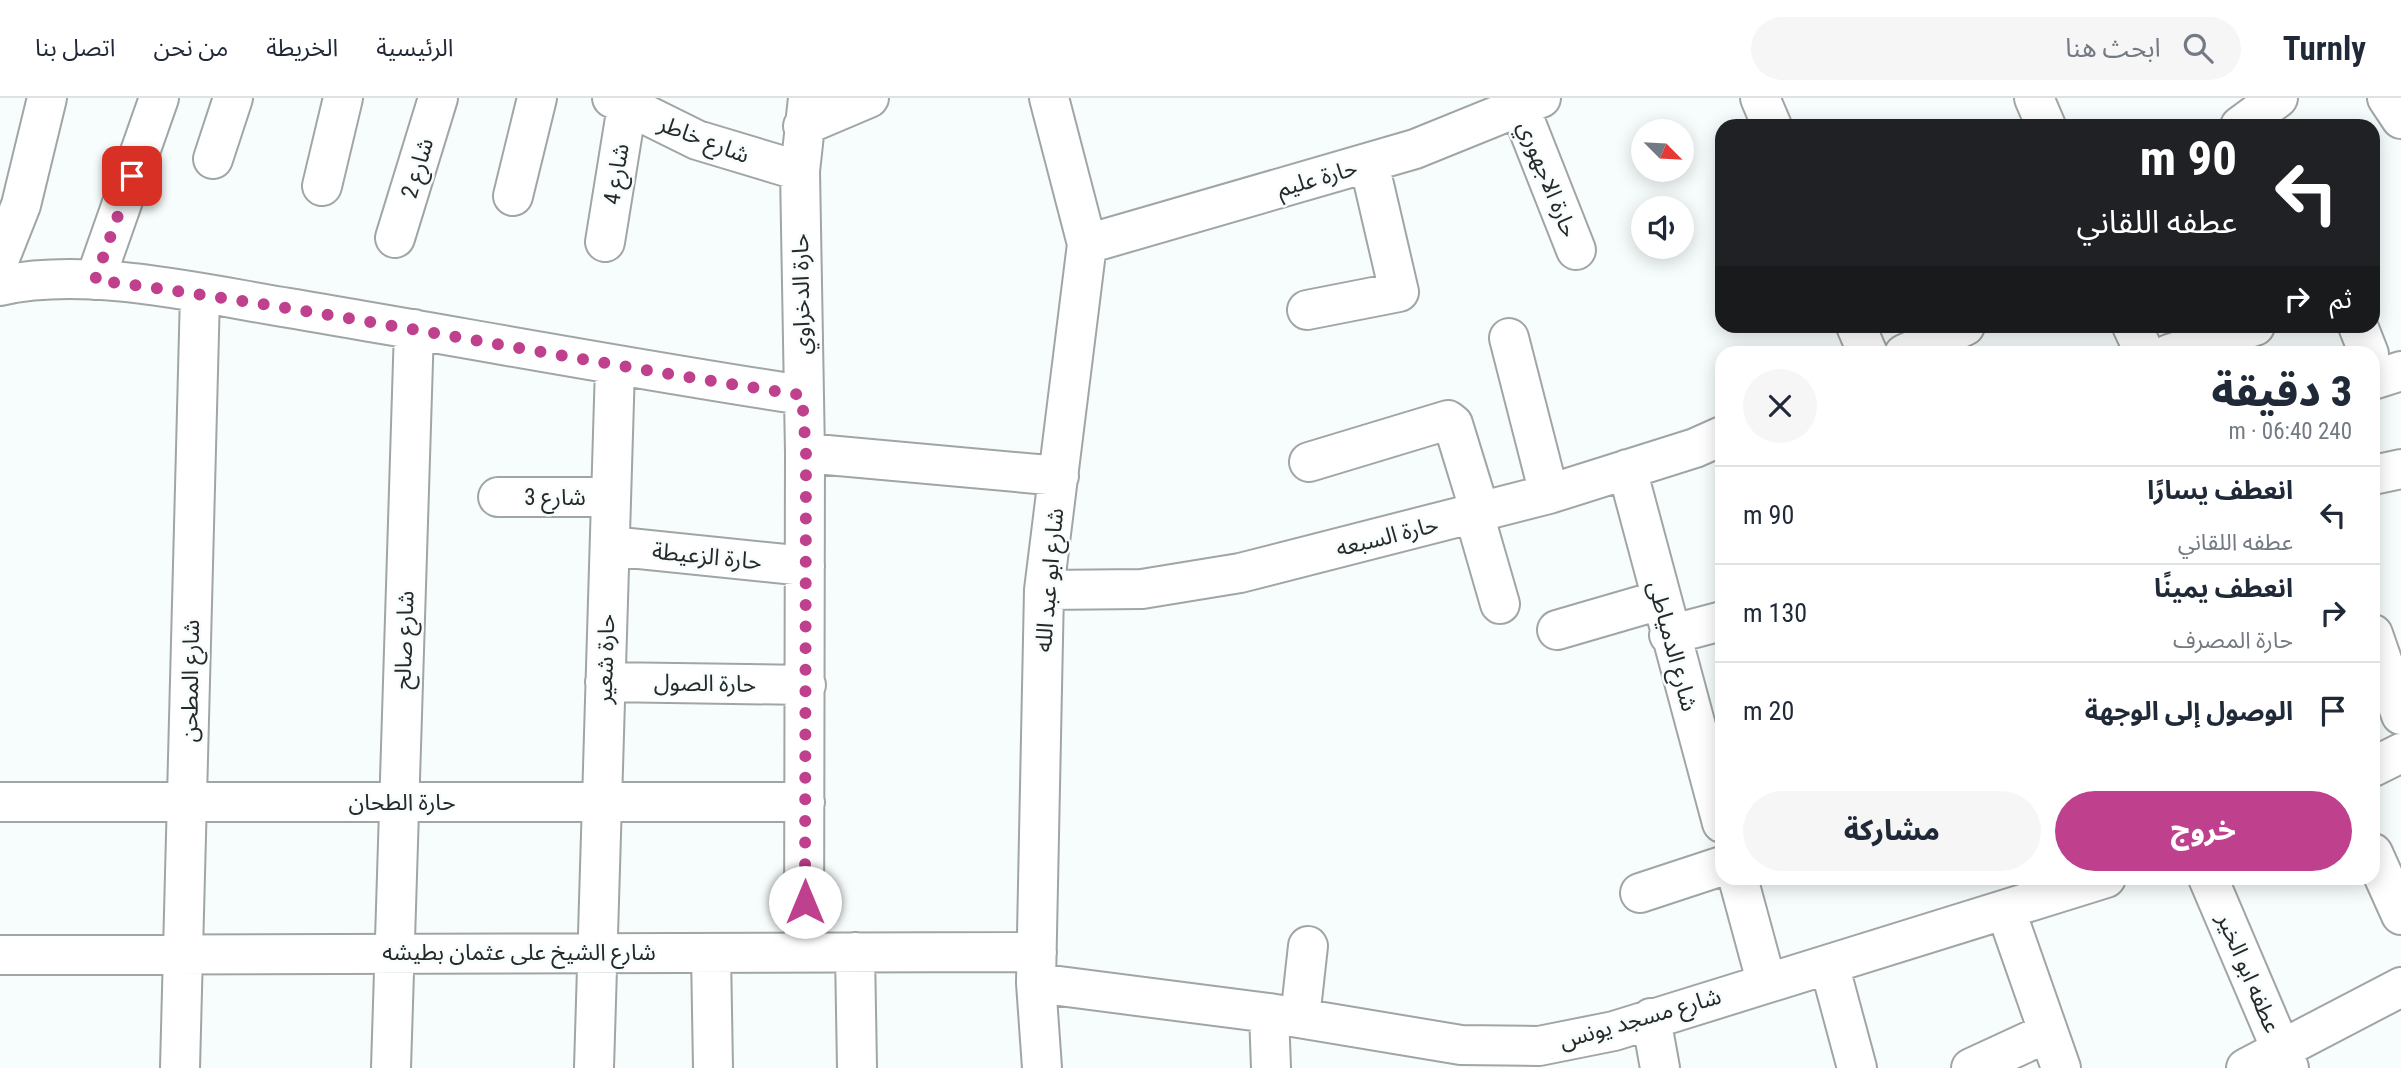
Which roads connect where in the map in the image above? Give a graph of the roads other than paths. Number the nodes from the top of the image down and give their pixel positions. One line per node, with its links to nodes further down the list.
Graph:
1 (47, 98): 29 (street)
2 (159, 98): 30 (street)
3 (233, 98): 20 (street)
4 (343, 98): 23 (street)
5 (438, 98): 25 (street, شارع 2)
6 (537, 98): 24 (street)
7 (869, 98): 15 (street)
8 (1049, 98): 27 (street, شارع ابو عبد الله)
9 (1760, 98): 16 (street)
10 (2034, 98): 17 (street)
11 (2278, 98): 18 (street)
12 (2387, 98): 19 (street)
13 (1530, 103): 21 (street, حارة عليم); 28 (street, حارة الاجهوري)
14 (639, 106): 22 (street, شارع خاطر); 26 (street, شارع 4)
15 (805, 112): 22 (street, حارة الدخراوي)
16 (1769, 119)
17 (2043, 119)
18 (2250, 119)
19 (2401, 119)
20 (213, 159)
21 (1369, 163): 27 (street, حارة عليم); 33 (street)
22 (800, 171): 41 (street, حارة الدخراوي)
23 (322, 186)
24 (513, 197)
25 (395, 238)
26 (605, 242)
27 (1087, 244): 48 (street, شارع ابو عبد الله)
28 (1576, 250)
29 (0, 258)
30 (95, 280): 31 (street); 32 (street)
31 (0, 286)
32 (200, 294): 34 (street); 68 (street, شارع المطحن)
33 (1307, 310)
34 (414, 329): 40 (street); 69 (street, شارع صالح)
35 (1950, 333): 38 (street)
36 (2234, 333): 39 (street)
37 (1509, 338): 49 (street)
38 (1921, 346)
39 (2194, 346)
40 (615, 367): 41 (street); 51 (street, حارة شعير)
41 (802, 395): 43 (street, حارة الدخراوي)
42 (1715, 438): 45 (street, حارة السبعه)
43 (806, 453): 48 (street); 54 (street, حارة الدخراوي)
44 (1309, 462): 52 (street)
45 (1627, 469): 49 (street, حارة السبعه); 57 (street, شارع الدمياطى)
46 (2401, 469): 47 (street)
47 (2380, 474)
48 (1059, 476): 55 (street, شارع ابو عبد الله)
49 (1549, 494): 52 (street, حارة السبعه)
50 (498, 497): 51 (street, شارع 3)
51 (611, 497): 53 (street, حارة شعير)
52 (1477, 513): 55 (street, حارة السبعه); 56 (street)
53 (610, 546): 54 (street, حارة الزعيطة); 61 (street, حارة شعير)
54 (805, 566): 62 (street, حارة الدخراوي)
55 (1044, 590): 90 (street, شارع ابو عبد الله)
56 (1500, 604)
57 (1665, 618): 58 (street); 59 (street); 66 (street, شارع الدمياطى)
58 (1715, 621)
59 (1557, 630)
60 (2380, 654): 63 (street)
61 (605, 682): 62 (street, حارة الصول); 70 (street, حارة شعير)
62 (806, 685): 71 (street, حارة الدخراوي)
63 (2401, 715)
64 (2401, 754): 65 (street)
65 (2380, 764)
66 (1715, 798)
67 (0, 802): 68 (street, حارة الطحان)
68 (187, 802): 69 (street, حارة الطحان); 86 (street, شارع المطحن)
69 (399, 802): 70 (street, حارة الطحان); 82 (street, شارع صالح)
70 (601, 802): 71 (street, حارة الطحان); 83 (street, حارة شعير)
71 (805, 802): 84 (street, حارة الدخراوي)
72 (1715, 868): 78 (street)
73 (2380, 868): 80 (street)
74 (1740, 885): 91 (street)
75 (2067, 885): 77 (street, شارع مسجد يونس)
76 (2211, 885): 97 (street, عطفه ابو الخير)
77 (2044, 889): 79 (street, شارع مسجد يونس)
78 (1640, 892)
79 (2007, 911): 89 (street, شارع مسجد يونس); 95 (street)
80 (2401, 915)
81 (1308, 946): 93 (street)
82 (394, 951): 83 (street, شارع الشيخ على عثمان بطيشه); 86 (street, شارع الشيخ على عثمان بطيشه); 99 (street, شارع صالح)
83 (596, 951): 87 (street, شارع الشيخ على عثمان بطيشه); 100 (street, حارة شعير)
84 (804, 952): 85 (street, شارع الشيخ على عثمان بطيشه); 87 (street, شارع الشيخ على عثمان بطيشه)
85 (855, 952): 90 (street, شارع الشيخ على عثمان بطيشه); 102 (street)
86 (183, 953): 88 (street, شارع الشيخ على عثمان بطيشه); 98 (street, شارع المطحن)
87 (711, 953): 101 (street)
88 (0, 955)
89 (1829, 964): 91 (street, شارع مسجد يونس); 106 (street)
90 (1037, 967): 93 (street, شارع مسجد يونس); 103 (street, شارع ابو عبد الله)
91 (1766, 981): 94 (street, شارع مسجد يونس)
92 (2401, 987): 97 (street)
93 (1284, 1015): 96 (street, شارع مسجد يونس); 104 (street)
94 (1651, 1018): 96 (street, شارع مسجد يونس); 105 (street)
95 (2047, 1032): 107 (street); 108 (street)
96 (1462, 1057)
97 (2285, 1059): 109 (street)
98 (180, 1068)
99 (391, 1068)
100 (594, 1068)
101 (713, 1068)
102 (858, 1068)
103 (1042, 1068)
104 (1271, 1068)
105 (1660, 1068)
106 (1857, 1068)
107 (1971, 1068)
108 (2061, 1068)
109 (2245, 1068)

